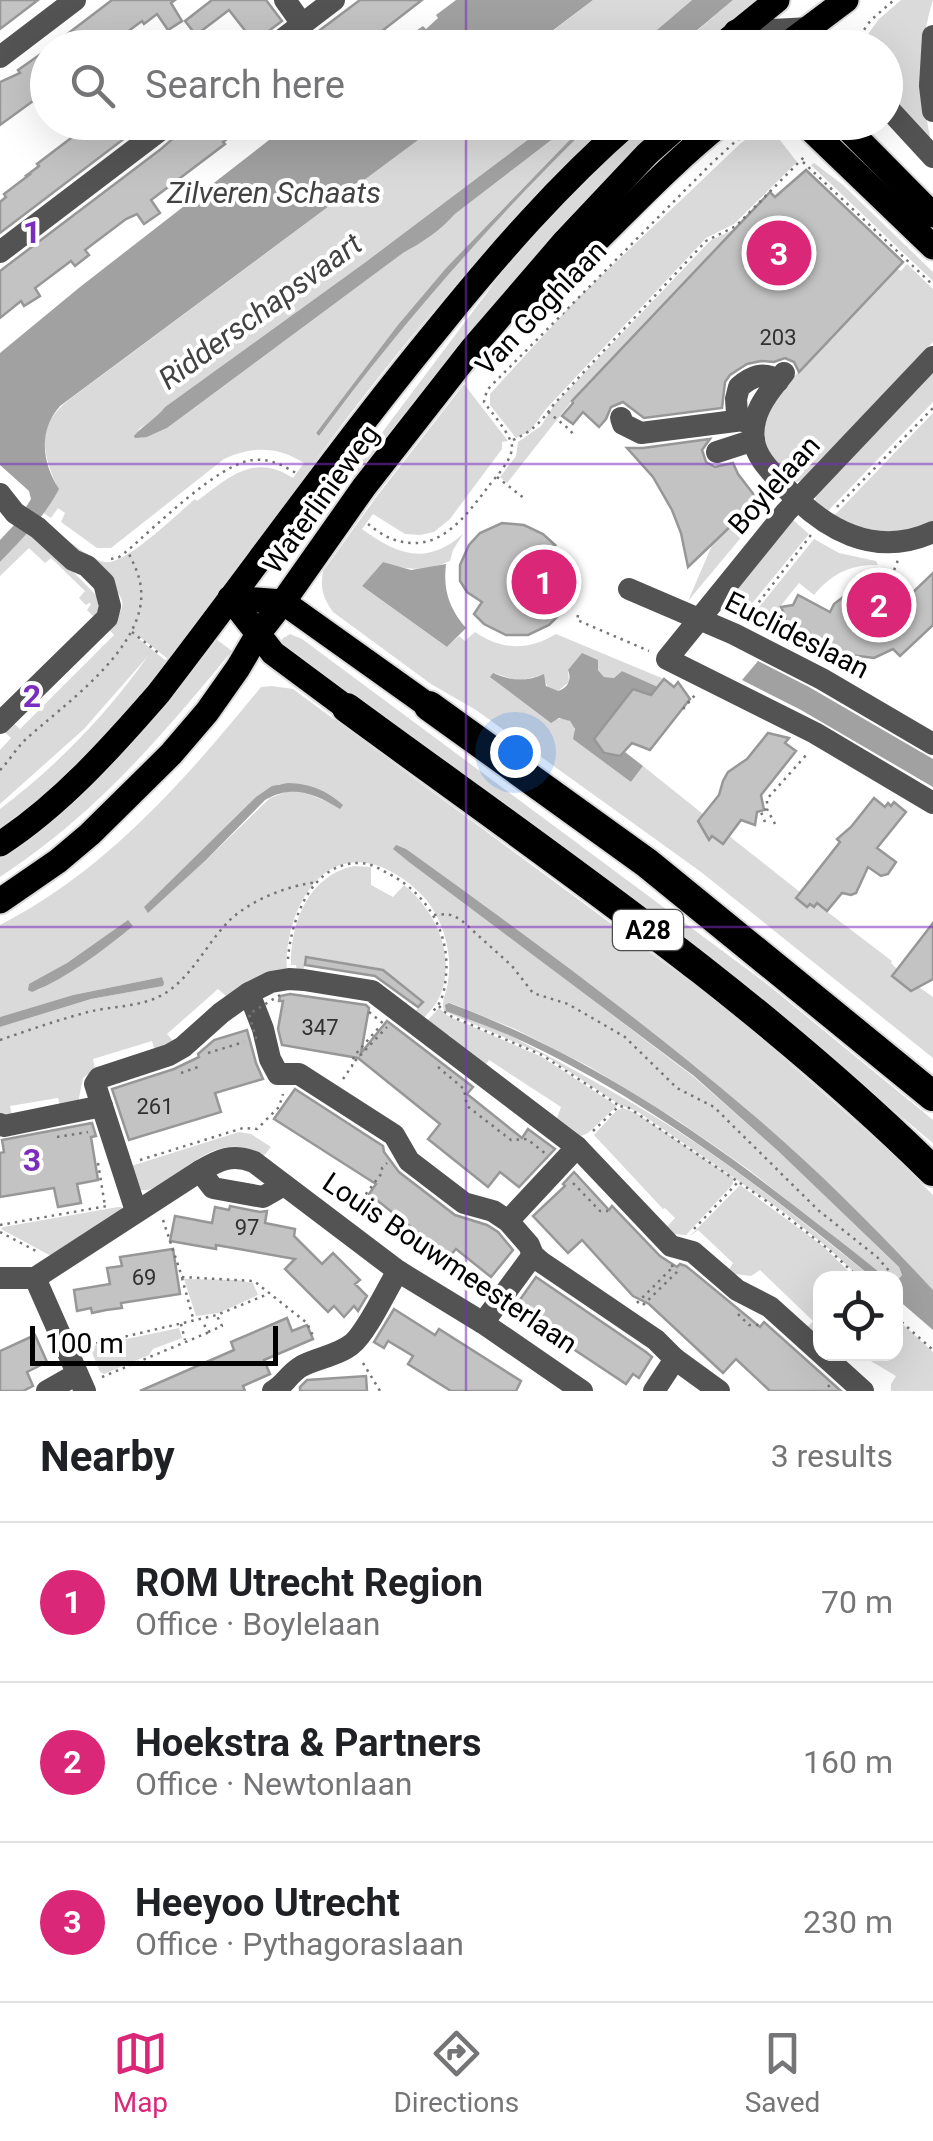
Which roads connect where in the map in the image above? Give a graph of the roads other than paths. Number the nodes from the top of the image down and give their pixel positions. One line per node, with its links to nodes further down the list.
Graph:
1 (75, 0): 9 (street)
2 (285, 0): 7 (street)
3 (334, 0): 7 (street)
4 (777, 0): 11 (main road)
5 (822, 0): 8 (street)
6 (846, 0): 8 (main road)
7 (302, 24): 10 (street)
8 (810, 28): 12 (street); 13 (main road)
9 (35, 30)
10 (294, 30)
11 (745, 30)
12 (799, 30)
13 (807, 30)
14 (30, 34): 16 (street)
15 (933, 36): 17 (street)
16 (0, 56)
17 (933, 110)
18 (903, 124): 25 (street)
19 (147, 140): 28 (street)
20 (611, 140): 39 (main road, Waterlinieweg)
21 (663, 140): 29 (main road, Waterlinieweg)
22 (701, 140): 29 (main road)
23 (822, 140): 27 (main road)
24 (859, 140): 26 (main road)
25 (933, 157)
26 (933, 215)
27 (933, 247)
28 (0, 252)
29 (472, 349): 40 (main road, Waterlinieweg)
30 (933, 358): 35 (street, Boylelaan)
31 (781, 377): 33 (street)
32 (621, 418): 33 (street)
33 (750, 429): 34 (street); 35 (street)
34 (717, 452)
35 (797, 500): 37 (street); 41 (street, Boylelaan)
36 (8, 504): 45 (street)
37 (933, 532)
38 (629, 588): 41 (street, Euclideslaan)
39 (230, 598): 40 (main road); 42 (main road, A28); 48 (main road, Waterlinieweg)
40 (283, 602): 42 (main road, Waterlinieweg); 43 (main road, A28)
41 (698, 619): 46 (street, Euclideslaan); 47 (street, Boylelaan)
42 (258, 634): 44 (main road, A28); 49 (main road, Waterlinieweg)
43 (429, 706): 51 (highway, A28)
44 (348, 708): 56 (highway, A28)
45 (0, 723)
46 (933, 744)
47 (933, 804)
48 (0, 844)
49 (0, 900)
50 (249, 994): 52 (street); 54 (street); 59 (street)
51 (933, 1096)
52 (102, 1106): 53 (street); 58 (street)
53 (0, 1124)
54 (578, 1147): 59 (street); 72 (street)
55 (200, 1170): 57 (street, Louis Bouwmeesterlaan); 57 (street, Louis Bouwmeesterlaan); 58 (street, Louis Bouwmeesterlaan)
56 (933, 1171)
57 (284, 1185): 61 (street, Louis Bouwmeesterlaan)
58 (142, 1204): 63 (street, Louis Bouwmeesterlaan)
59 (508, 1221): 60 (street)
60 (532, 1255): 64 (street); 65 (street)
61 (398, 1270): 64 (street, Louis Bouwmeesterlaan); 69 (street)
62 (0, 1278): 63 (street)
63 (35, 1278): 66 (street)
64 (483, 1324): 67 (street, Louis Bouwmeesterlaan)
65 (675, 1359): 70 (street); 71 (street)
66 (81, 1383): 68 (street)
67 (570, 1387)
68 (47, 1391)
69 (273, 1391)
70 (654, 1391)
71 (718, 1391)
72 (863, 1391)

